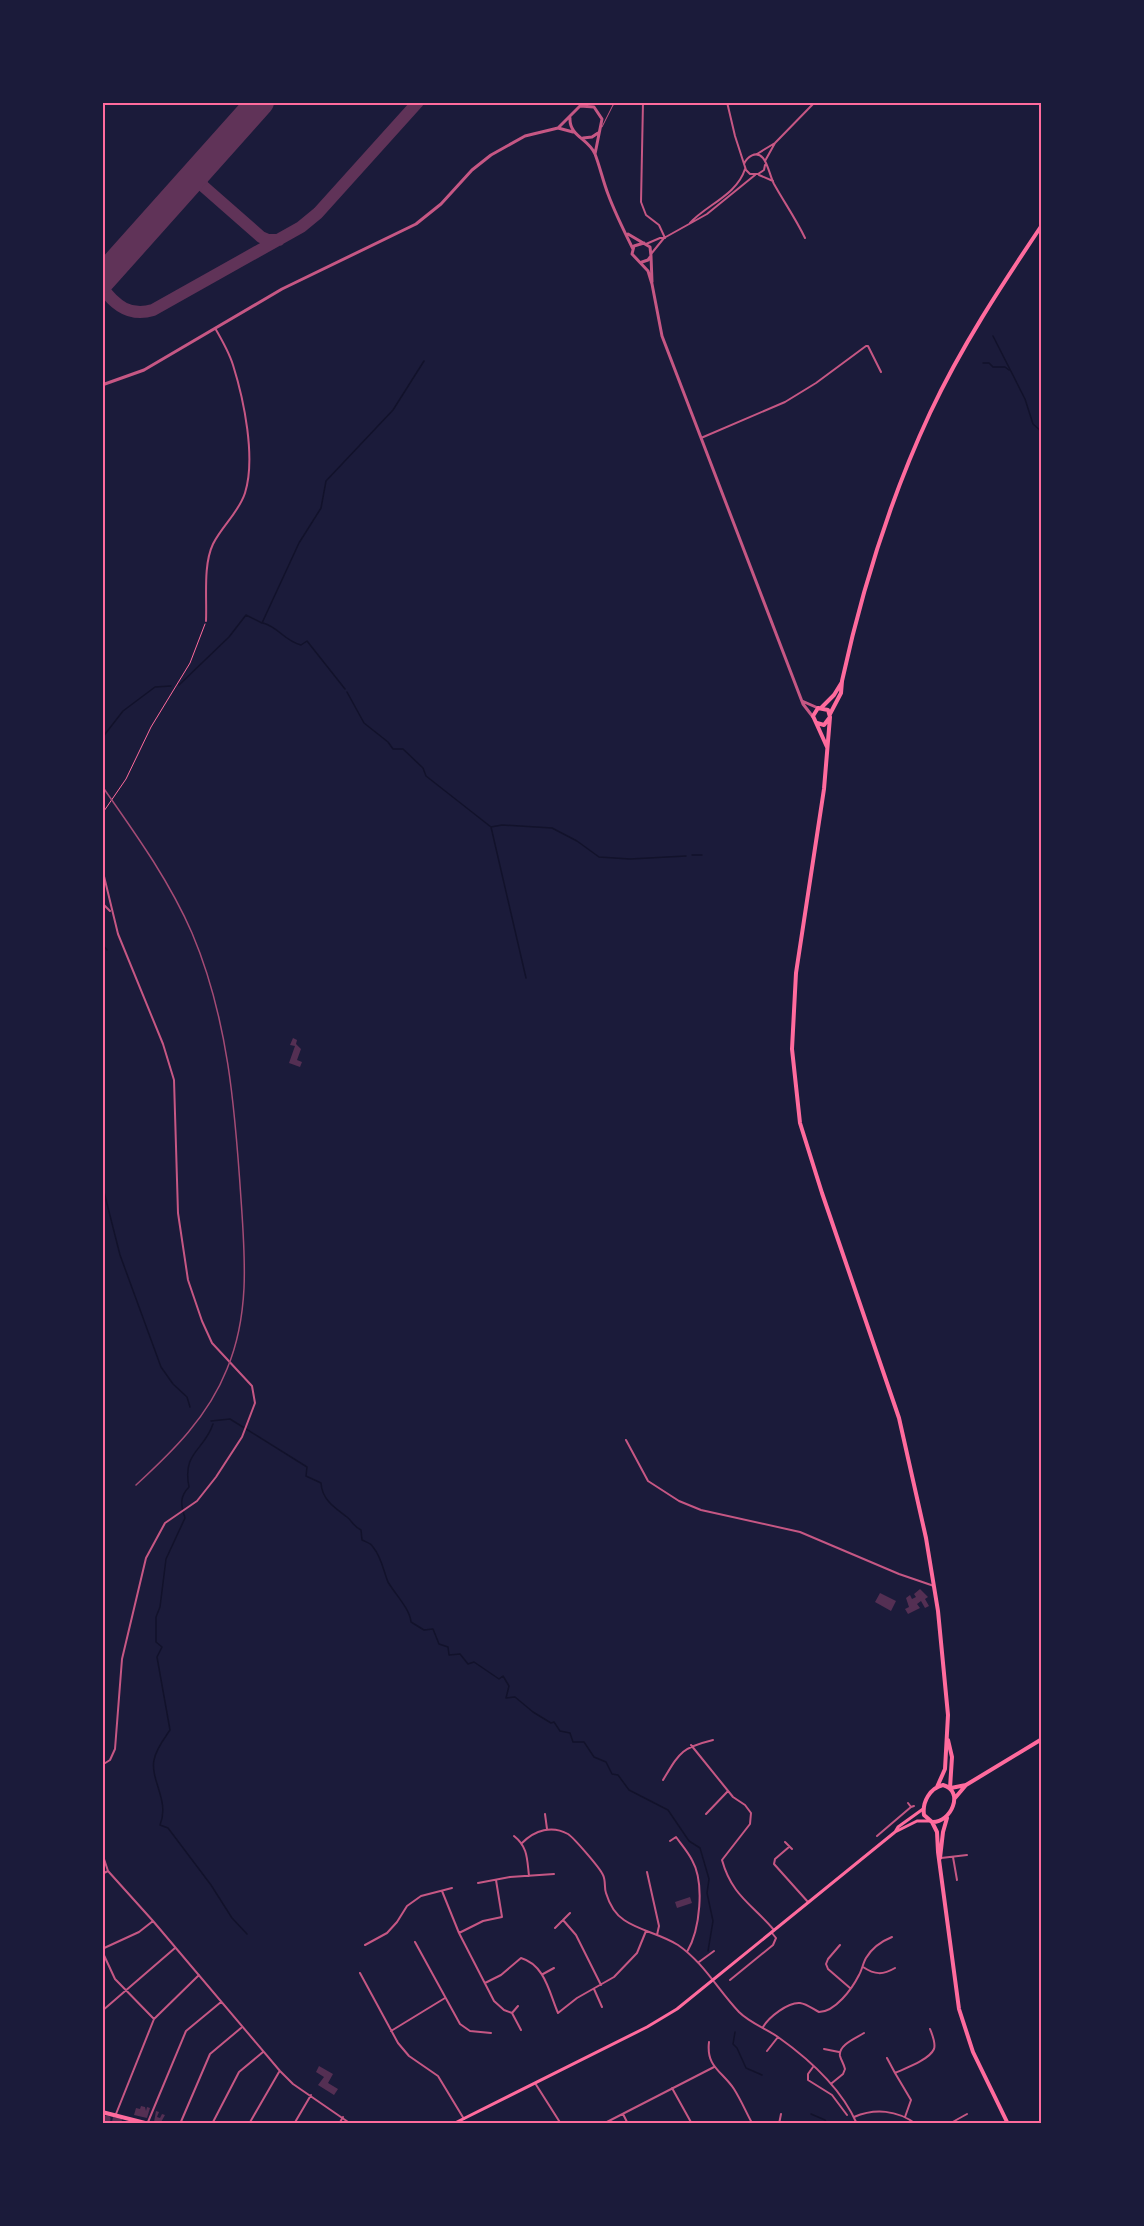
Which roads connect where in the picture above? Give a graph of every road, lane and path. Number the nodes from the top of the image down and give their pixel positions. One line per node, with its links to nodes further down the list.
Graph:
1 (618, 102): 6 (lane)
2 (643, 102): 21 (street)
3 (727, 102): 15 (street)
4 (815, 102): 11 (street)
5 (571, 117): 6 (street); 7 (street); 9 (street)
6 (602, 127): 8 (street)
7 (558, 128): 9 (street); 28 (street)
8 (600, 132): 10 (street); 12 (street)
9 (574, 133): 10 (street)
10 (583, 138): 12 (street)
11 (775, 143): 13 (street); 14 (street)
12 (595, 154): 20 (street)
13 (757, 154): 14 (street); 15 (street)
14 (765, 163): 16 (street); 17 (street)
15 (745, 165): 16 (street); 18 (street)
16 (757, 175): 17 (street); 18 (street)
17 (773, 182): 22 (street)
18 (690, 223): 21 (street)
19 (1042, 225): 33 (main road)
20 (627, 234): 23 (street); 24 (street)
21 (665, 238): 23 (street); 25 (street)
22 (805, 238)
23 (645, 243): 24 (street); 25 (street)
24 (633, 249): 26 (street)
25 (651, 255): 26 (street); 27 (street)
26 (640, 262): 27 (street)
27 (652, 284): 31 (street)
28 (215, 328): 30 (street); 32 (street)
29 (881, 372): 31 (street)
30 (102, 385)
31 (701, 438): 34 (street)
32 (206, 621): 40 (path)
33 (842, 681): 35 (main road); 36 (main road)
34 (802, 701): 35 (street); 37 (street)
35 (820, 708): 36 (main road); 37 (main road)
36 (830, 716): 38 (main road); 39 (main road)
37 (814, 718): 38 (main road)
38 (817, 723): 39 (main road)
39 (828, 748): 46 (main road)
40 (102, 868): 42 (street)
41 (102, 903): 42 (street)
42 (112, 913): 51 (street)
43 (626, 1440): 46 (street)
44 (102, 1488): 45 (path)
45 (102, 1521)
46 (934, 1586): 48 (main road)
47 (713, 1740): 50 (street)
48 (948, 1740): 54 (main road); 55 (main road)
49 (1042, 1740): 53 (main road)
50 (691, 1745): 52 (street); 56 (street)
51 (102, 1765)
52 (663, 1780)
53 (966, 1785): 55 (main road); 57 (main road)
54 (937, 1787): 55 (main road); 59 (main road)
55 (950, 1788): 57 (main road)
56 (728, 1791): 62 (street); 93 (street)
57 (955, 1798): 60 (main road)
58 (908, 1803): 66 (street)
59 (923, 1809): 63 (main road); 65 (main road)
60 (949, 1813): 63 (main road); 76 (main road)
61 (545, 1814): 64 (street)
62 (706, 1814)
63 (931, 1821): 65 (main road); 76 (main road)
64 (547, 1829): 72 (street); 92 (street)
65 (895, 1832): 69 (main road)
66 (881, 1833): 68 (street); 69 (street)
67 (514, 1836): 72 (street)
68 (877, 1836)
69 (886, 1840): 87 (main road)
70 (670, 1841): 103 (street)
71 (785, 1842): 87 (street)
72 (522, 1843): 81 (street)
73 (102, 1853): 77 (street)
74 (968, 1855): 75 (street)
75 (953, 1857): 76 (street); 83 (street)
76 (940, 1858): 174 (main road)
77 (108, 1871): 79 (street); 90 (street)
78 (646, 1872): 95 (street)
79 (102, 1874)
80 (554, 1874): 81 (street)
81 (529, 1876): 82 (street)
82 (496, 1880): 84 (street); 94 (street)
83 (957, 1880)
84 (478, 1883)
85 (452, 1888): 86 (street)
86 (442, 1891): 94 (street); 98 (street)
87 (809, 1903): 93 (main road)
88 (570, 1913): 89 (street)
89 (563, 1920): 91 (street); 114 (street)
90 (153, 1921): 100 (street); 101 (street)
91 (555, 1928)
92 (646, 1931): 95 (street); 114 (street)
93 (773, 1932): 111 (main road); 112 (street)
94 (459, 1933): 113 (street)
95 (657, 1935): 103 (street)
96 (892, 1937): 105 (street)
97 (415, 1942): 118 (street)
98 (365, 1945)
99 (840, 1945): 115 (street)
100 (176, 1948): 110 (street); 117 (street)
101 (102, 1950): 117 (street)
102 (714, 1951): 104 (street)
103 (687, 1952): 104 (street)
104 (699, 1962): 111 (street)
105 (862, 1967): 107 (street); 115 (street)
106 (554, 1968): 109 (street)
107 (896, 1968)
108 (360, 1973): 129 (street)
109 (542, 1974): 113 (street); 116 (street)
110 (199, 1976): 119 (street); 124 (street)
111 (714, 1980): 126 (street); 143 (main road)
112 (730, 1980)
113 (485, 1983): 123 (street)
114 (601, 1985): 116 (street)
115 (850, 1988): 126 (street)
116 (594, 1989): 121 (street)
117 (126, 1990): 122 (street); 124 (street)
118 (445, 1998): 129 (street); 130 (street)
119 (220, 2002): 125 (street); 158 (street)
120 (518, 2006): 123 (street)
121 (602, 2007)
122 (102, 2011)
123 (512, 2013): 128 (street)
124 (154, 2019): 148 (street)
125 (242, 2027): 136 (street); 159 (street)
126 (762, 2028): 132 (street)
127 (930, 2029): 142 (street)
128 (521, 2030)
129 (391, 2031): 156 (street)
130 (491, 2033)
131 (864, 2033): 137 (street)
132 (778, 2037): 135 (street); 140 (street)
133 (709, 2042): 139 (street)
134 (824, 2049): 137 (street)
135 (767, 2051)
136 (263, 2052): 141 (street); 160 (street)
137 (840, 2053): 144 (street)
138 (887, 2058): 142 (street)
139 (714, 2067): 145 (street); 157 (street)
140 (813, 2067): 144 (street); 152 (street)
141 (280, 2071): 146 (street); 161 (street)
142 (895, 2073): 154 (street)
143 (535, 2083): 156 (main road); 166 (street)
144 (831, 2084): 155 (street)
145 (672, 2088): 149 (street); 169 (street)
146 (311, 2095): 153 (street); 162 (street)
147 (102, 2112): 148 (main road)
148 (116, 2114): 158 (main road)
149 (623, 2114): 167 (street); 168 (street)
150 (781, 2114): 170 (street)
151 (967, 2114): 173 (street)
152 (847, 2115)
153 (343, 2117): 163 (street); 164 (street)
154 (905, 2117): 155 (street); 172 (street)
155 (854, 2118): 171 (street)
156 (464, 2119): 165 (main road)
157 (752, 2123)
158 (149, 2124)
159 (180, 2124)
160 (212, 2124)
161 (249, 2124)
162 (294, 2124)
163 (339, 2124)
164 (351, 2124)
165 (453, 2124)
166 (561, 2124)
167 (603, 2124)
168 (628, 2124)
169 (692, 2124)
170 (779, 2124)
171 (857, 2124)
172 (916, 2124)
173 (949, 2124)
174 (1008, 2124)

